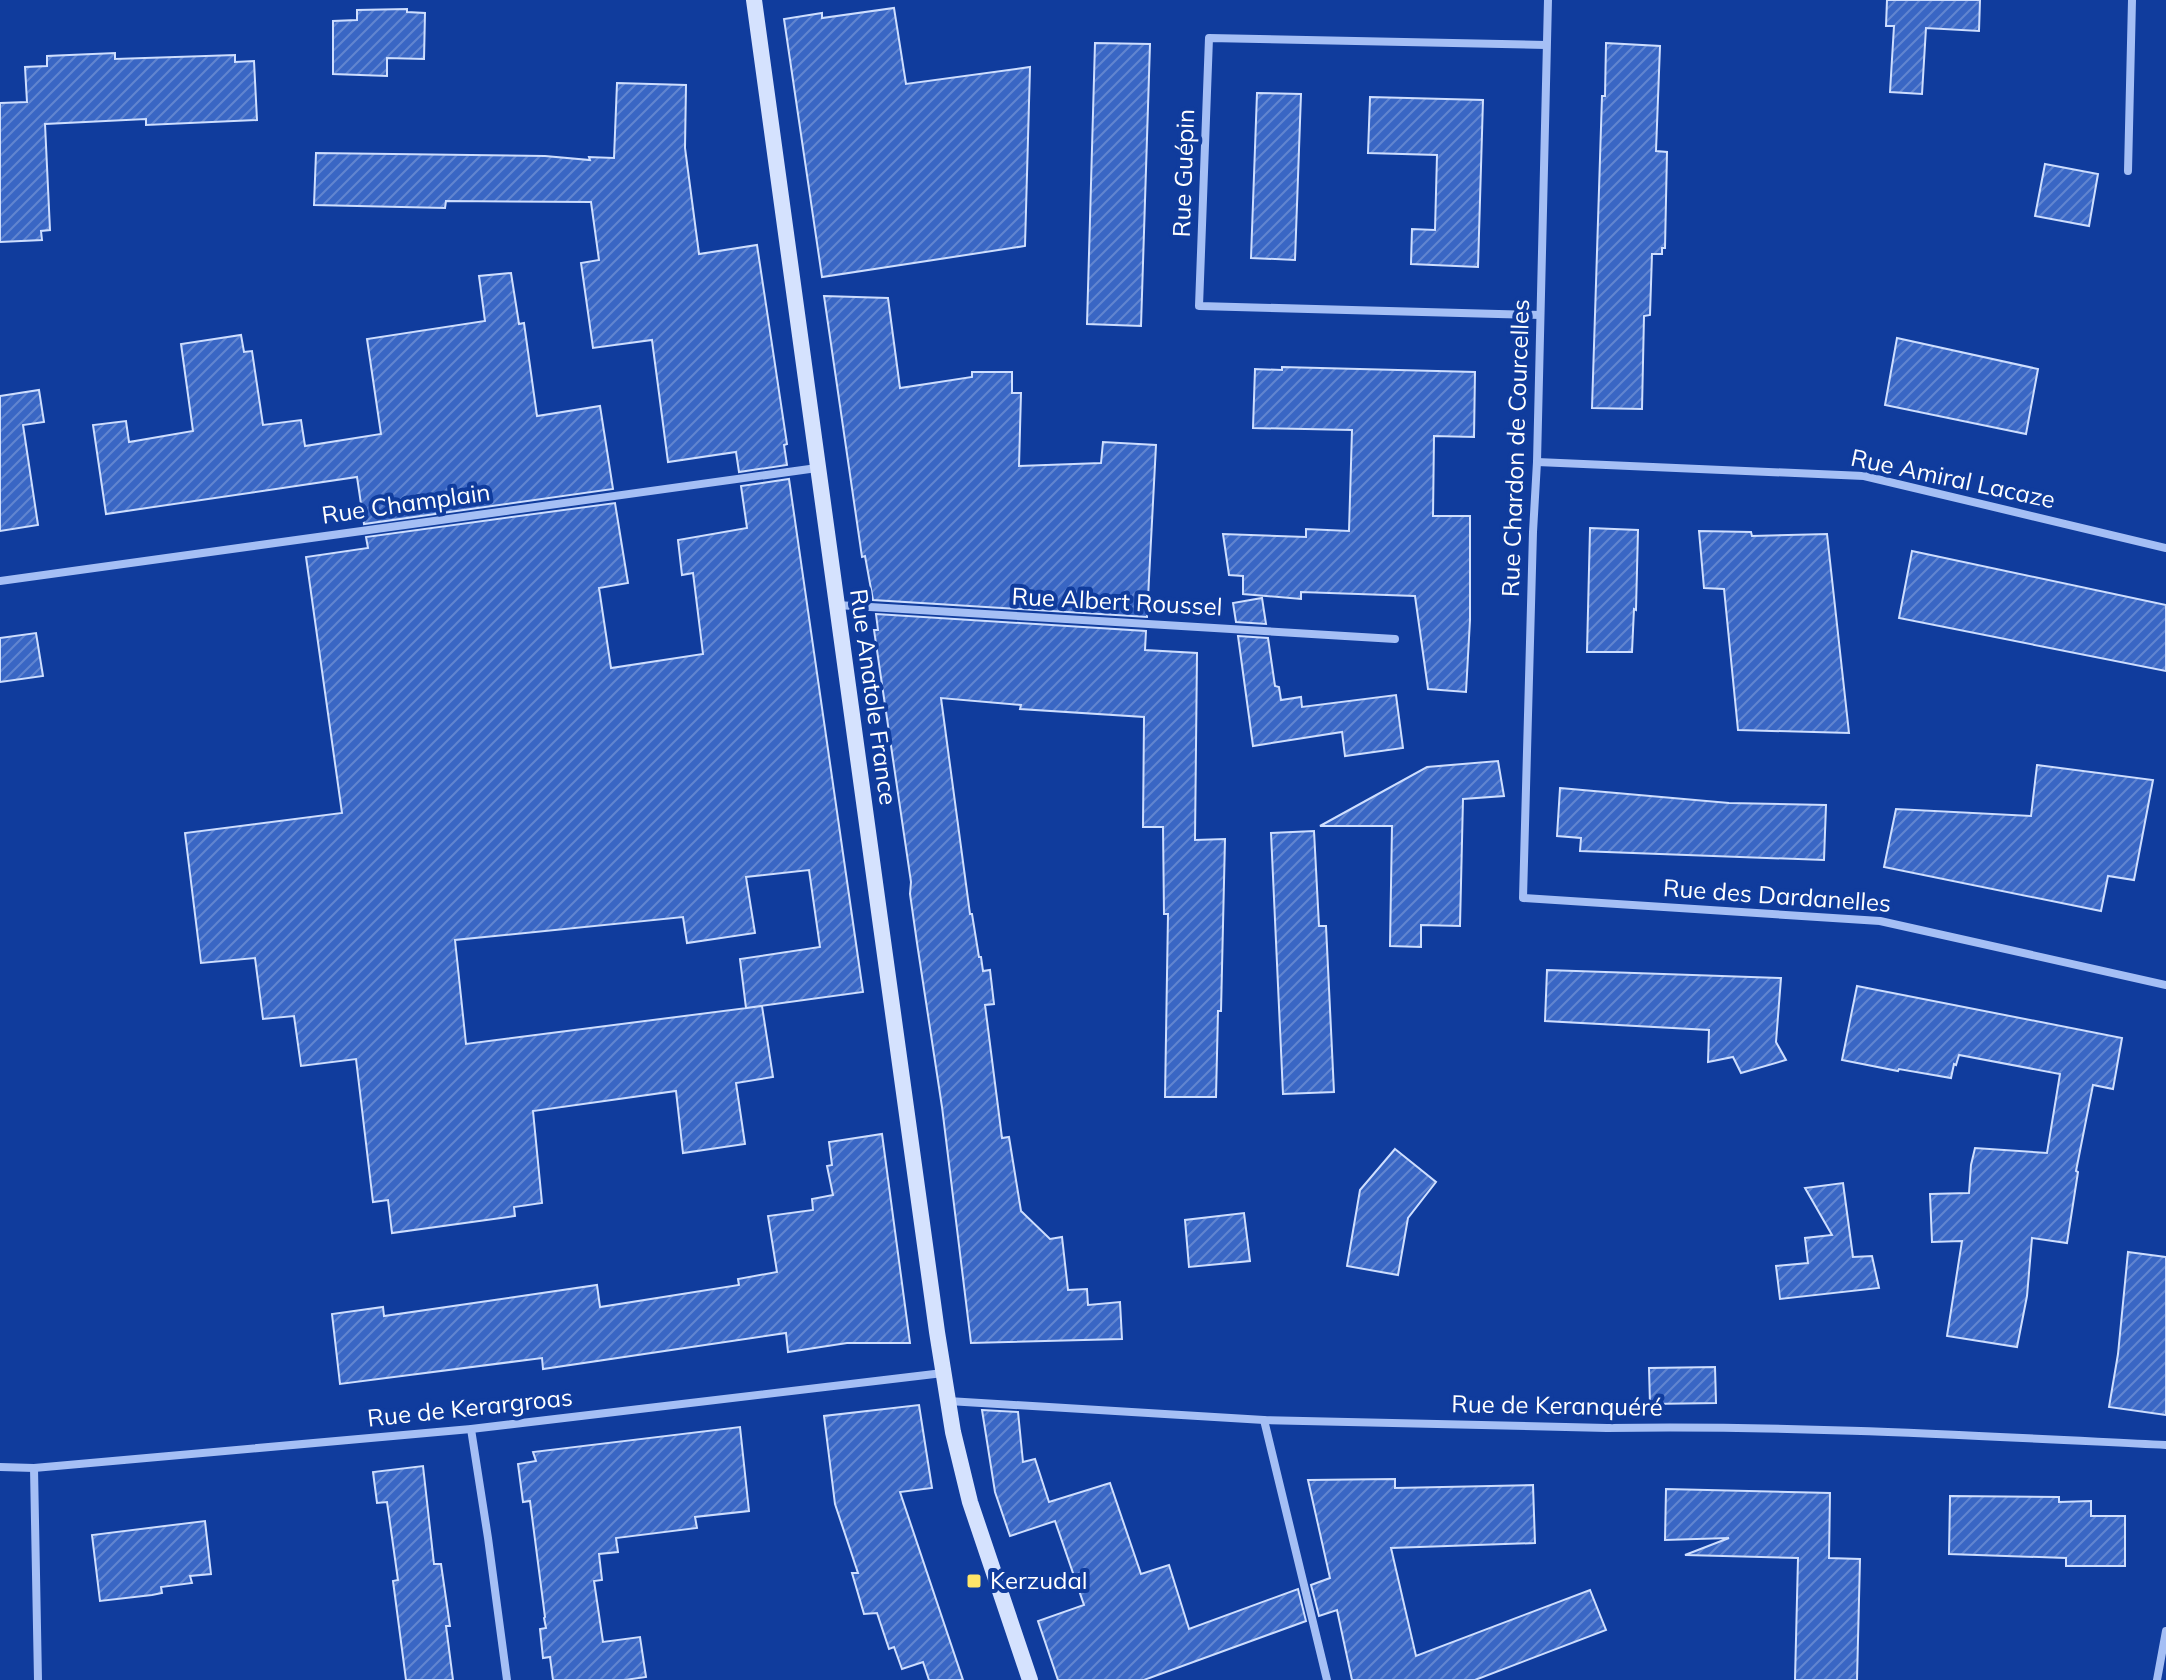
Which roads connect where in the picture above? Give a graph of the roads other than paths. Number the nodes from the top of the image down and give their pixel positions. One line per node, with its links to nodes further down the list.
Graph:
1 (754, 0): 8 (main road, Rue Anatole France)
2 (1548, 0): 4 (street, Rue Chardon de Courcelles)
3 (2132, 0): 5 (street)
4 (1546, 45): 6 (street, Rue Chardon de Courcelles); 6 (street, Rue Guépin)
5 (2128, 171)
6 (1540, 315): 7 (street, Rue Chardon de Courcelles)
7 (1537, 462): 9 (street, Rue Amiral Lacaze); 13 (street, Rue Chardon de Courcelles)
8 (818, 468): 10 (street, Rue Champlain); 11 (main road, Rue Anatole France)
9 (2166, 548)
10 (0, 581)
11 (836, 605): 12 (street, Rue Albert Roussel); 15 (main road, Rue Anatole France)
12 (1395, 639)
13 (1523, 898): 14 (street, Rue des Dardanelles)
14 (2166, 985)
15 (944, 1373): 16 (main road, Rue Anatole France); 18 (street, Rue de Kerargroas)
16 (948, 1401): 17 (street, Rue de Keranquéré); 25 (main road, Rue Anatole France)
17 (1264, 1420): 19 (street, Rue de Keranquéré); 26 (street)
18 (471, 1429): 21 (street, Rue de Kerargroas); 24 (street)
19 (2166, 1445)
20 (0, 1467): 21 (street, Rue de Kerargroas)
21 (34, 1468): 23 (street)
22 (2166, 1631): 27 (street)
23 (38, 1680)
24 (507, 1680)
25 (1030, 1680)
26 (1327, 1680)
27 (2157, 1680)

